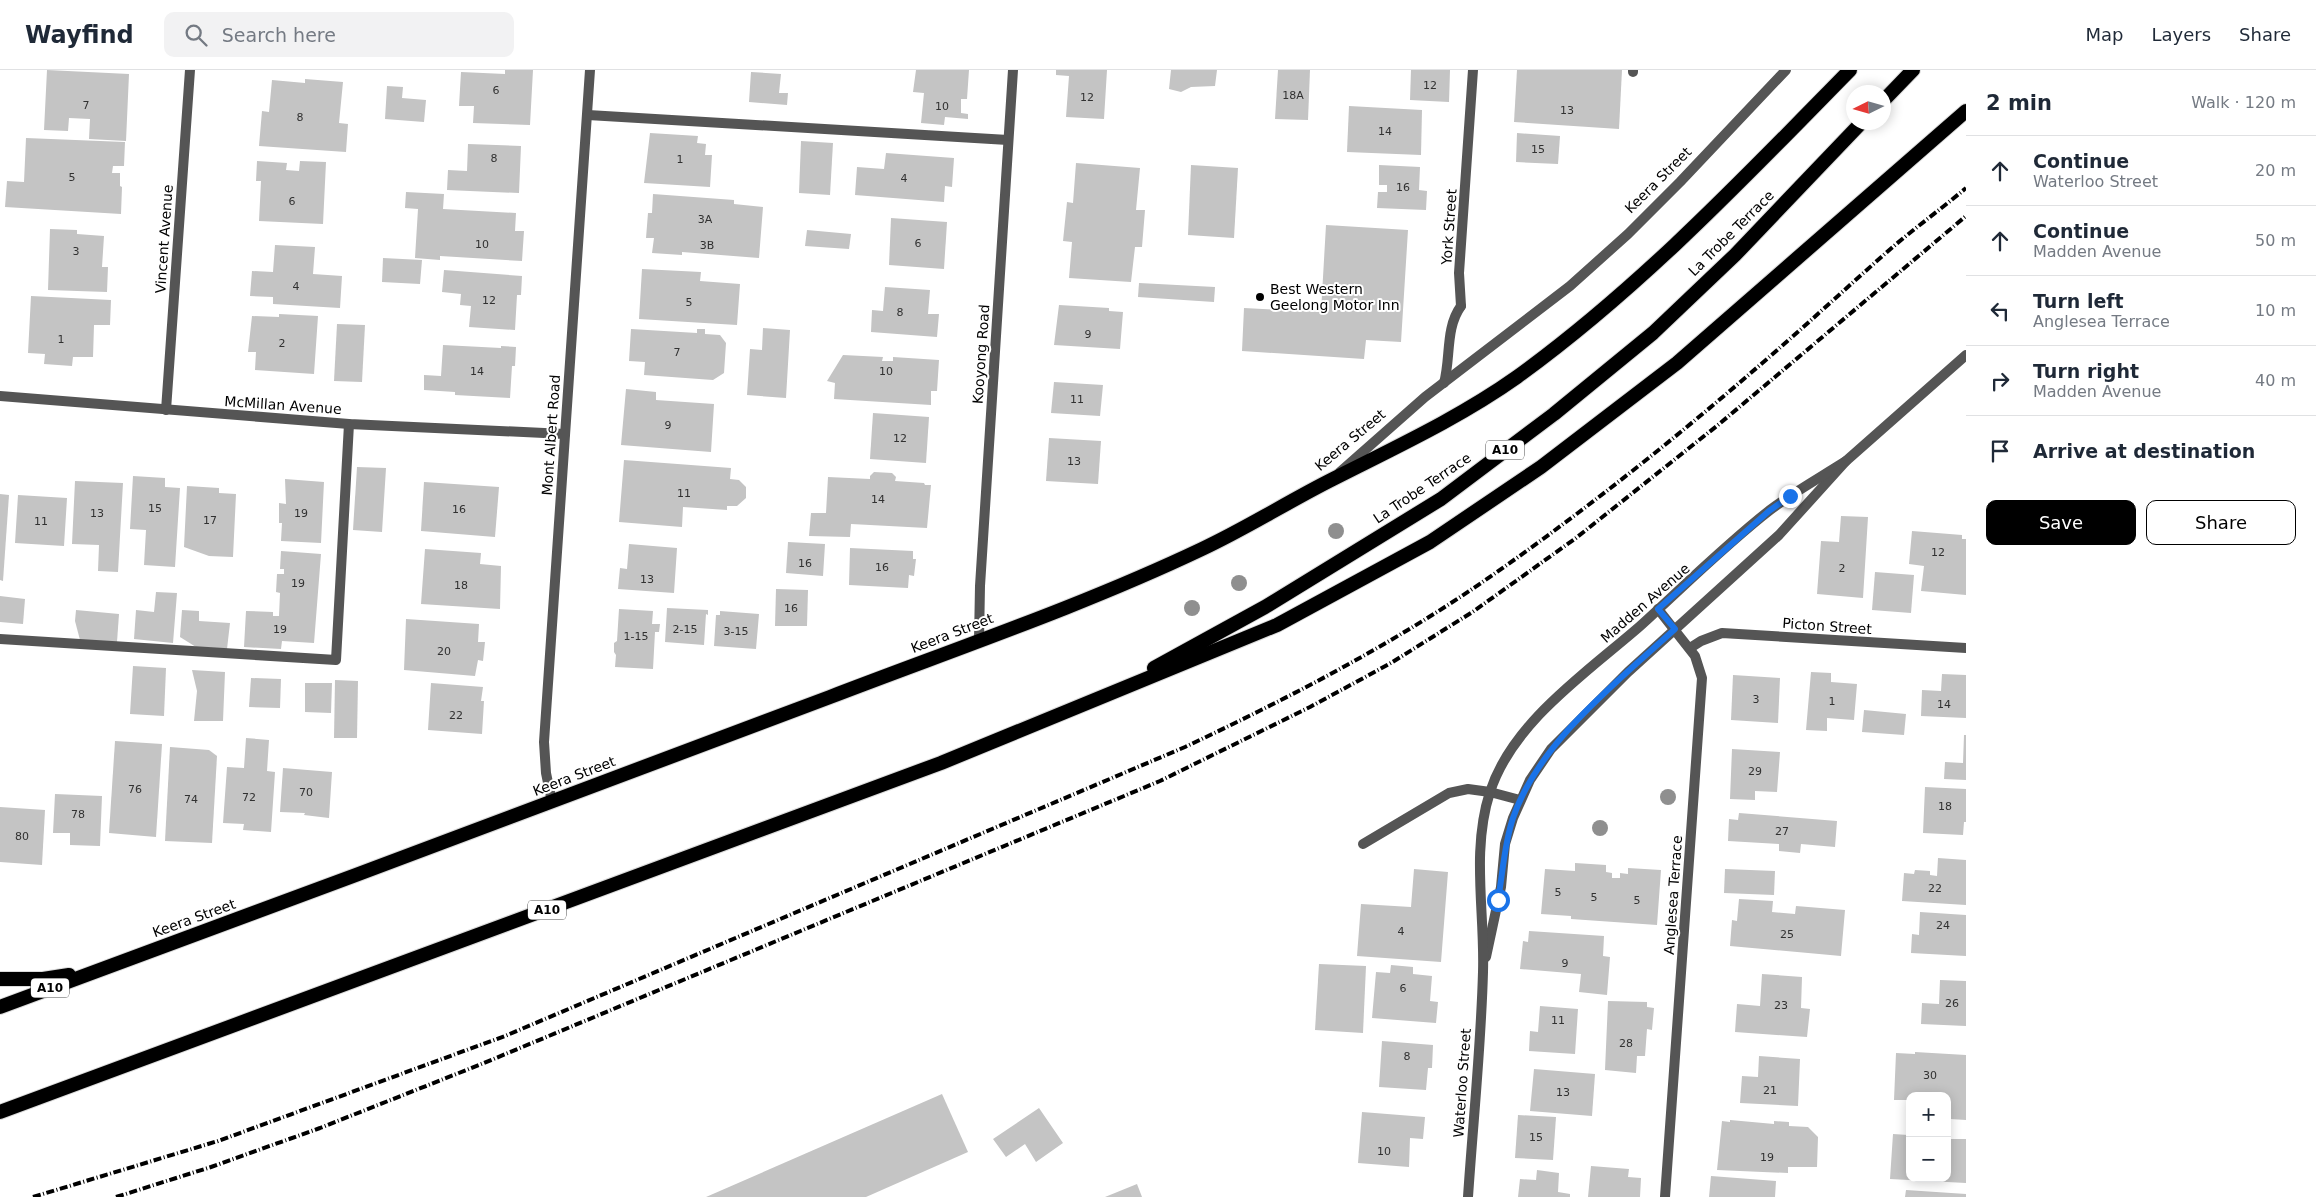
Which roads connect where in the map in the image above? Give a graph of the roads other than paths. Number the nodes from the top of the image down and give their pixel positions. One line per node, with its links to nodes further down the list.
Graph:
1 (190, 70): 16 (street, Vincent Avenue)
2 (590, 70): 10 (street, Mont Albert Road)
3 (1013, 70): 12 (street, Kooyong Road)
4 (1473, 70): 14 (street, York Street)
5 (1786, 70): 14 (street, Keera Street)
6 (1850, 70): 20 (highway, La Trobe Terrace / A10)
7 (1913, 70): 8 (highway)
8 (1891, 93)
9 (1966, 111): 27 (highway)
10 (588, 115): 12 (street); 18 (street, Mont Albert Road)
11 (1854, 130): 27 (highway, La Trobe Terrace / A10)
12 (1008, 140): 24 (street, Kooyong Road)
13 (1966, 354): 19 (street, Madden Avenue)
14 (1444, 383): 20 (street, Keera Street)
15 (0, 396): 16 (street, McMillan Avenue)
16 (166, 410): 17 (street, McMillan Avenue)
17 (349, 424): 18 (street, McMillan Avenue); 23 (street)
18 (565, 434): 30 (street, Mont Albert Road)
19 (1846, 461): 21 (street, Madden Avenue); 22 (street, Madden Avenue)
20 (1329, 481): 24 (highway, Keera Street / A10)
21 (1658, 609): 22 (street, Anglesea Terrace); 28 (street, Madden Avenue)
22 (1675, 629): 25 (street, Anglesea Terrace); 29 (street, Madden Avenue)
23 (0, 639)
24 (979, 640): 30 (highway, Keera Street / A10)
25 (1690, 648): 26 (street, Picton Street); 38 (street, Anglesea Terrace)
26 (1966, 648)
27 (1092, 702): 36 (highway, A10)
28 (1490, 792): 29 (street); 31 (street); 33 (street, Waterloo Street)
29 (1520, 800): 33 (street, Waterloo Street)
30 (552, 802): 32 (highway, Keera Street / A10)
31 (1363, 844)
32 (100, 970): 34 (highway); 35 (highway, Keera Street / A10)
33 (1483, 970): 37 (street, Waterloo Street)
34 (0, 979)
35 (0, 1007)
36 (0, 1112)
37 (1468, 1197)
38 (1665, 1197)

